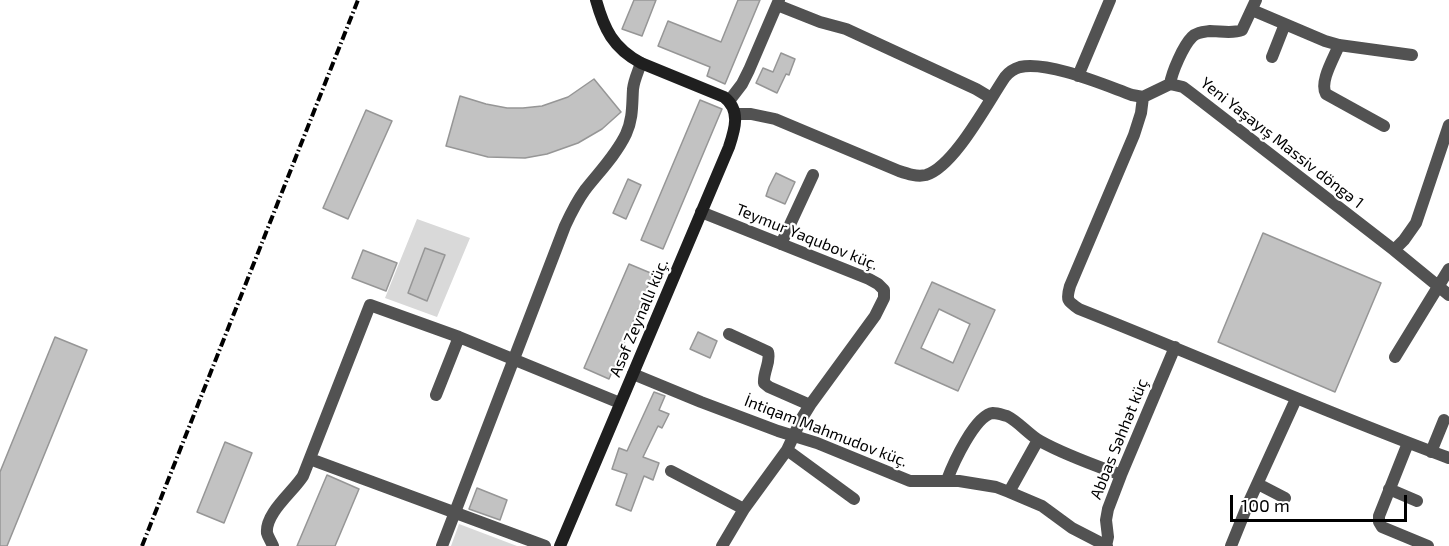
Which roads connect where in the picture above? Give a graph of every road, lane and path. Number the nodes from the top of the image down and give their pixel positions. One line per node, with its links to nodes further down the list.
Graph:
1 (596, 0): 9 (main road)
2 (1110, 0): 10 (street)
3 (778, 3): 13 (street); 14 (street)
4 (1254, 5): 5 (street); 11 (street)
5 (1286, 24): 6 (street); 8 (street)
6 (1339, 45): 7 (street); 17 (street)
7 (1412, 55)
8 (1272, 57)
9 (641, 63): 14 (main road); 29 (street)
10 (1078, 76): 12 (street); 13 (street)
11 (1170, 84): 12 (street); 21 (street, Yeni Yaşayış Massiv döngə 1)
12 (1143, 97): 27 (street)
13 (991, 98): 15 (street)
14 (729, 101): 15 (main road)
15 (735, 114): 19 (main road, Asəf Zeynallı küç.)
16 (1449, 125): 21 (street)
17 (1384, 126)
18 (813, 175): 20 (street)
19 (701, 212): 20 (street, Teymur Yaqubov küç.); 30 (main road, Asəf Zeynallı küç.)
20 (781, 244): 34 (street, Teymur Yaqubov küç.)
21 (1394, 250): 23 (street, Yeni Yaşayış Massiv döngə 1)
22 (1449, 269): 23 (street)
23 (1438, 286): 24 (street, Yeni Yaşayış Massiv döngə 1); 28 (street)
24 (1449, 295)
25 (729, 334): 34 (street)
26 (459, 337): 29 (street); 31 (street); 42 (street)
27 (1174, 347): 32 (street); 44 (street, Abbas Səhhət küç)
28 (1395, 357)
29 (513, 359): 33 (street); 53 (street)
30 (633, 374): 33 (main road, Asəf Zeynallı küç.); 36 (street, İntiqam Mahmudov küç.)
31 (436, 395)
32 (1296, 399): 38 (street); 46 (street)
33 (621, 403): 57 (main road, Asəf Zeynallı küç.)
34 (810, 405): 36 (street, Teymur Yaqubov küç.)
35 (1444, 420): 40 (street)
36 (794, 436): 39 (street, Teymur Yaqubov küç.); 45 (street, İntiqam Mahmudov küç.)
37 (1038, 440): 44 (street); 45 (street); 48 (street)
38 (1408, 443): 40 (street); 47 (street)
39 (787, 450): 50 (street); 52 (street, Teymur Yaqubov küç.)
40 (1431, 452): 41 (street)
41 (1449, 458)
42 (310, 459): 53 (street); 54 (street)
43 (670, 471): 52 (street)
44 (1121, 475): 59 (street, Abbas Səhhət küç)
45 (947, 480): 48 (street, İntiqam Mahmudov küç.)
46 (1258, 484): 49 (street); 60 (street)
47 (1389, 489): 51 (street); 61 (street)
48 (1009, 492): 59 (street, İntiqam Mahmudov küç.)
49 (1285, 498)
50 (854, 499)
51 (1417, 501)
52 (744, 509): 58 (street, Teymur Yaqubov küç.)
53 (454, 513): 55 (street); 56 (street)
54 (273, 546)
55 (442, 546)
56 (545, 546)
57 (560, 546)
58 (723, 546)
59 (1107, 546)
60 (1231, 546)
61 (1428, 546)

